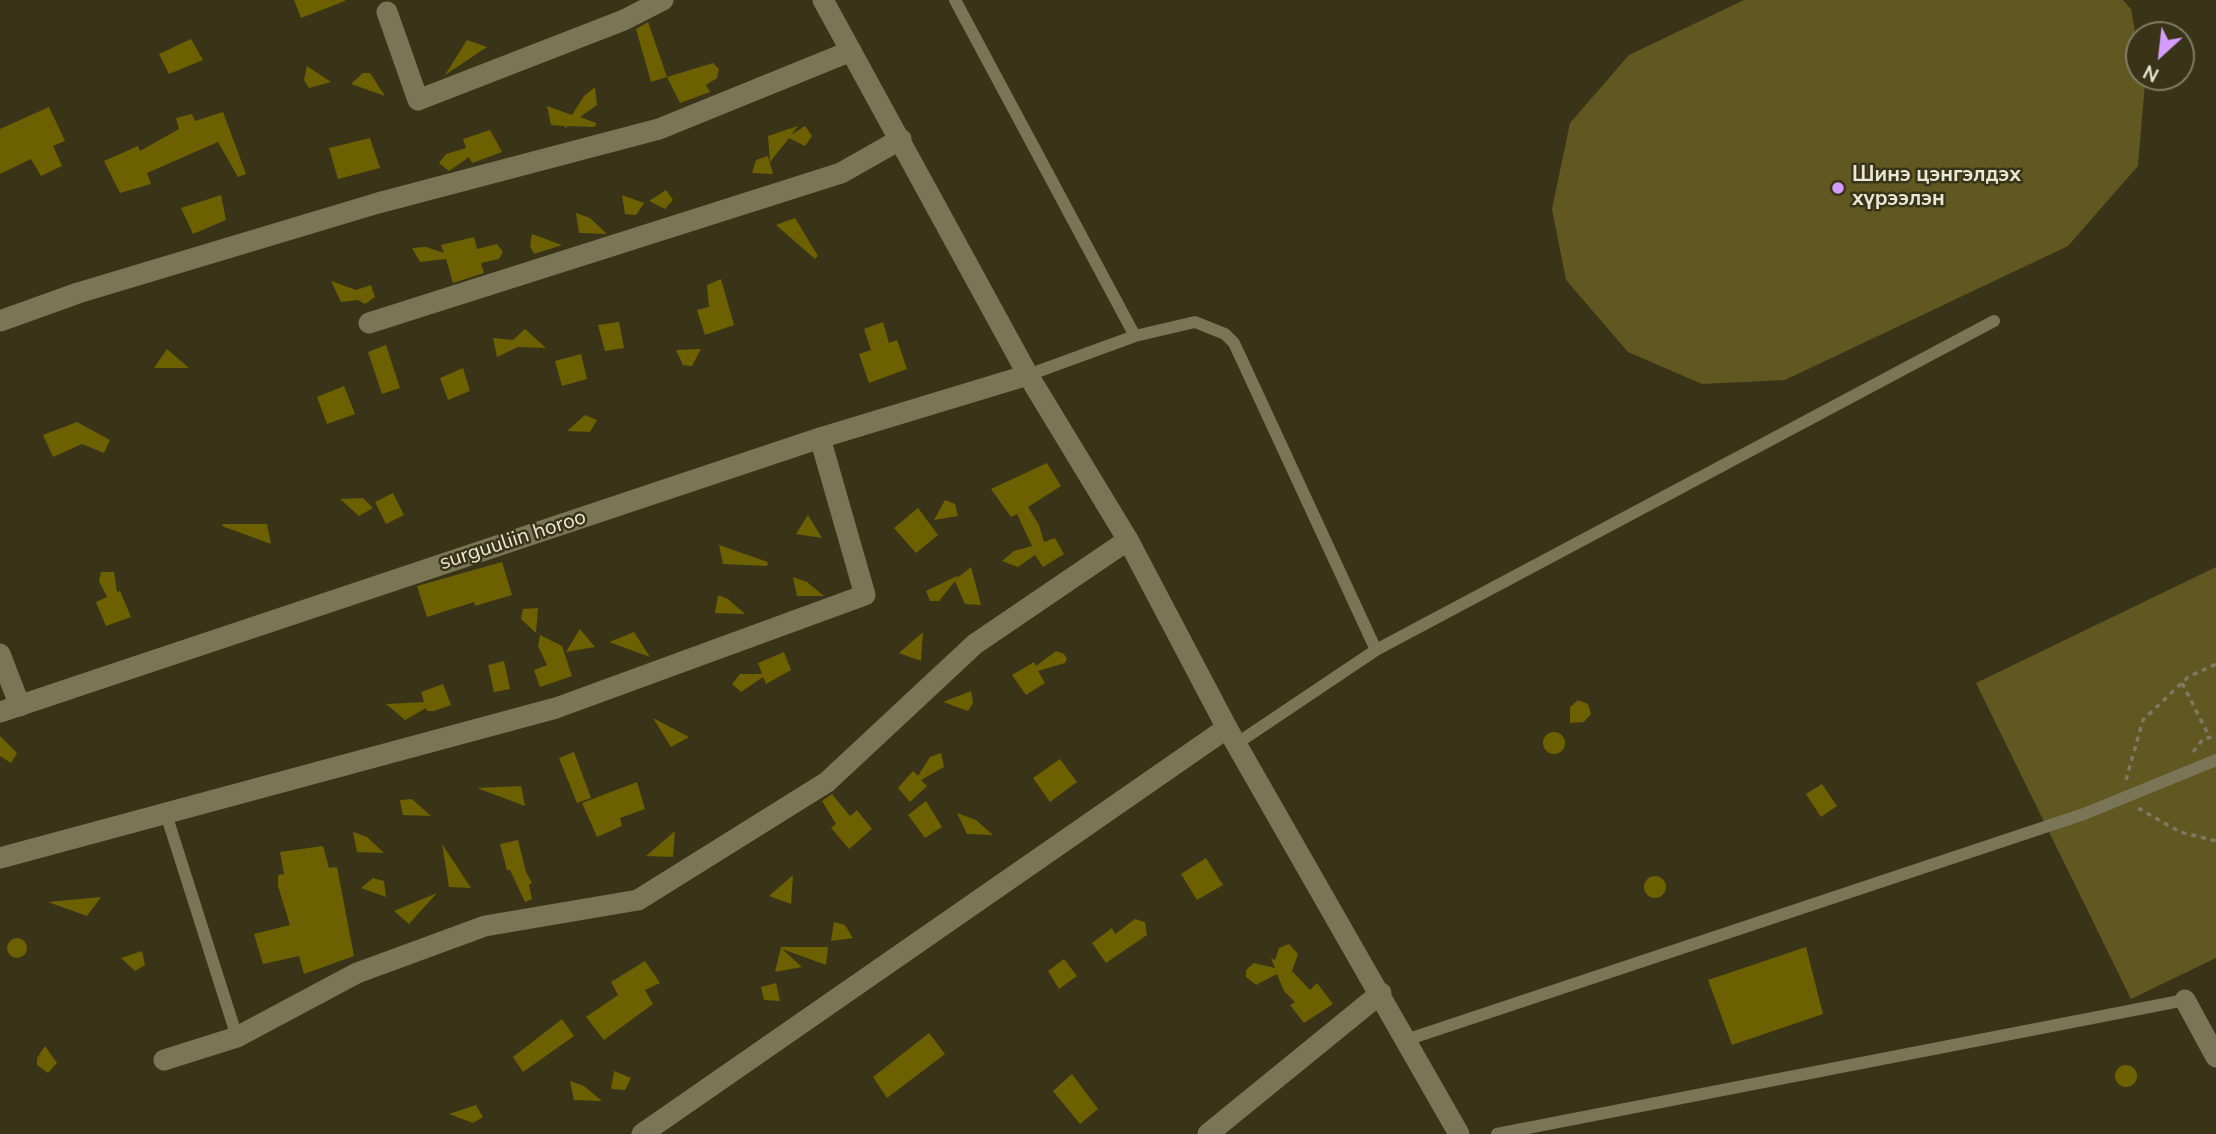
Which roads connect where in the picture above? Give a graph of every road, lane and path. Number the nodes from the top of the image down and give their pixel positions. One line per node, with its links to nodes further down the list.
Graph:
1 (663, 0): 4 (street)
2 (823, 0): 5 (street)
3 (955, 0): 10 (lane)
4 (387, 12)
5 (851, 51): 6 (street); 7 (street)
6 (901, 139): 9 (street); 11 (street)
7 (0, 321)
8 (1994, 321): 14 (lane)
9 (369, 323)
10 (1135, 336): 11 (lane); 14 (lane)
11 (1028, 375): 12 (street, surguuliin horoo); 13 (street)
12 (820, 438): 18 (street, surguuliin horoo); 23 (street)
13 (1128, 540): 19 (street); 28 (street)
14 (1376, 650): 19 (lane)
15 (0, 654): 18 (street)
16 (2216, 664): 17 (path)
17 (2182, 683): 20 (path); 22 (path)
18 (10, 709)
19 (1232, 736): 26 (street); 32 (street)
20 (2216, 736)
21 (2216, 760): 22 (lane)
22 (2121, 799): 24 (path); 29 (lane)
23 (166, 814): 25 (street); 28 (lane)
24 (2216, 841)
25 (0, 858)
26 (1381, 993): 29 (street); 33 (street)
27 (2185, 1000): 30 (street); 35 (lane)
28 (237, 1037): 31 (street)
29 (1406, 1040): 34 (street)
30 (2216, 1057)
31 (164, 1060)
32 (642, 1134)
33 (1208, 1134)
34 (1458, 1134)
35 (1497, 1134)

